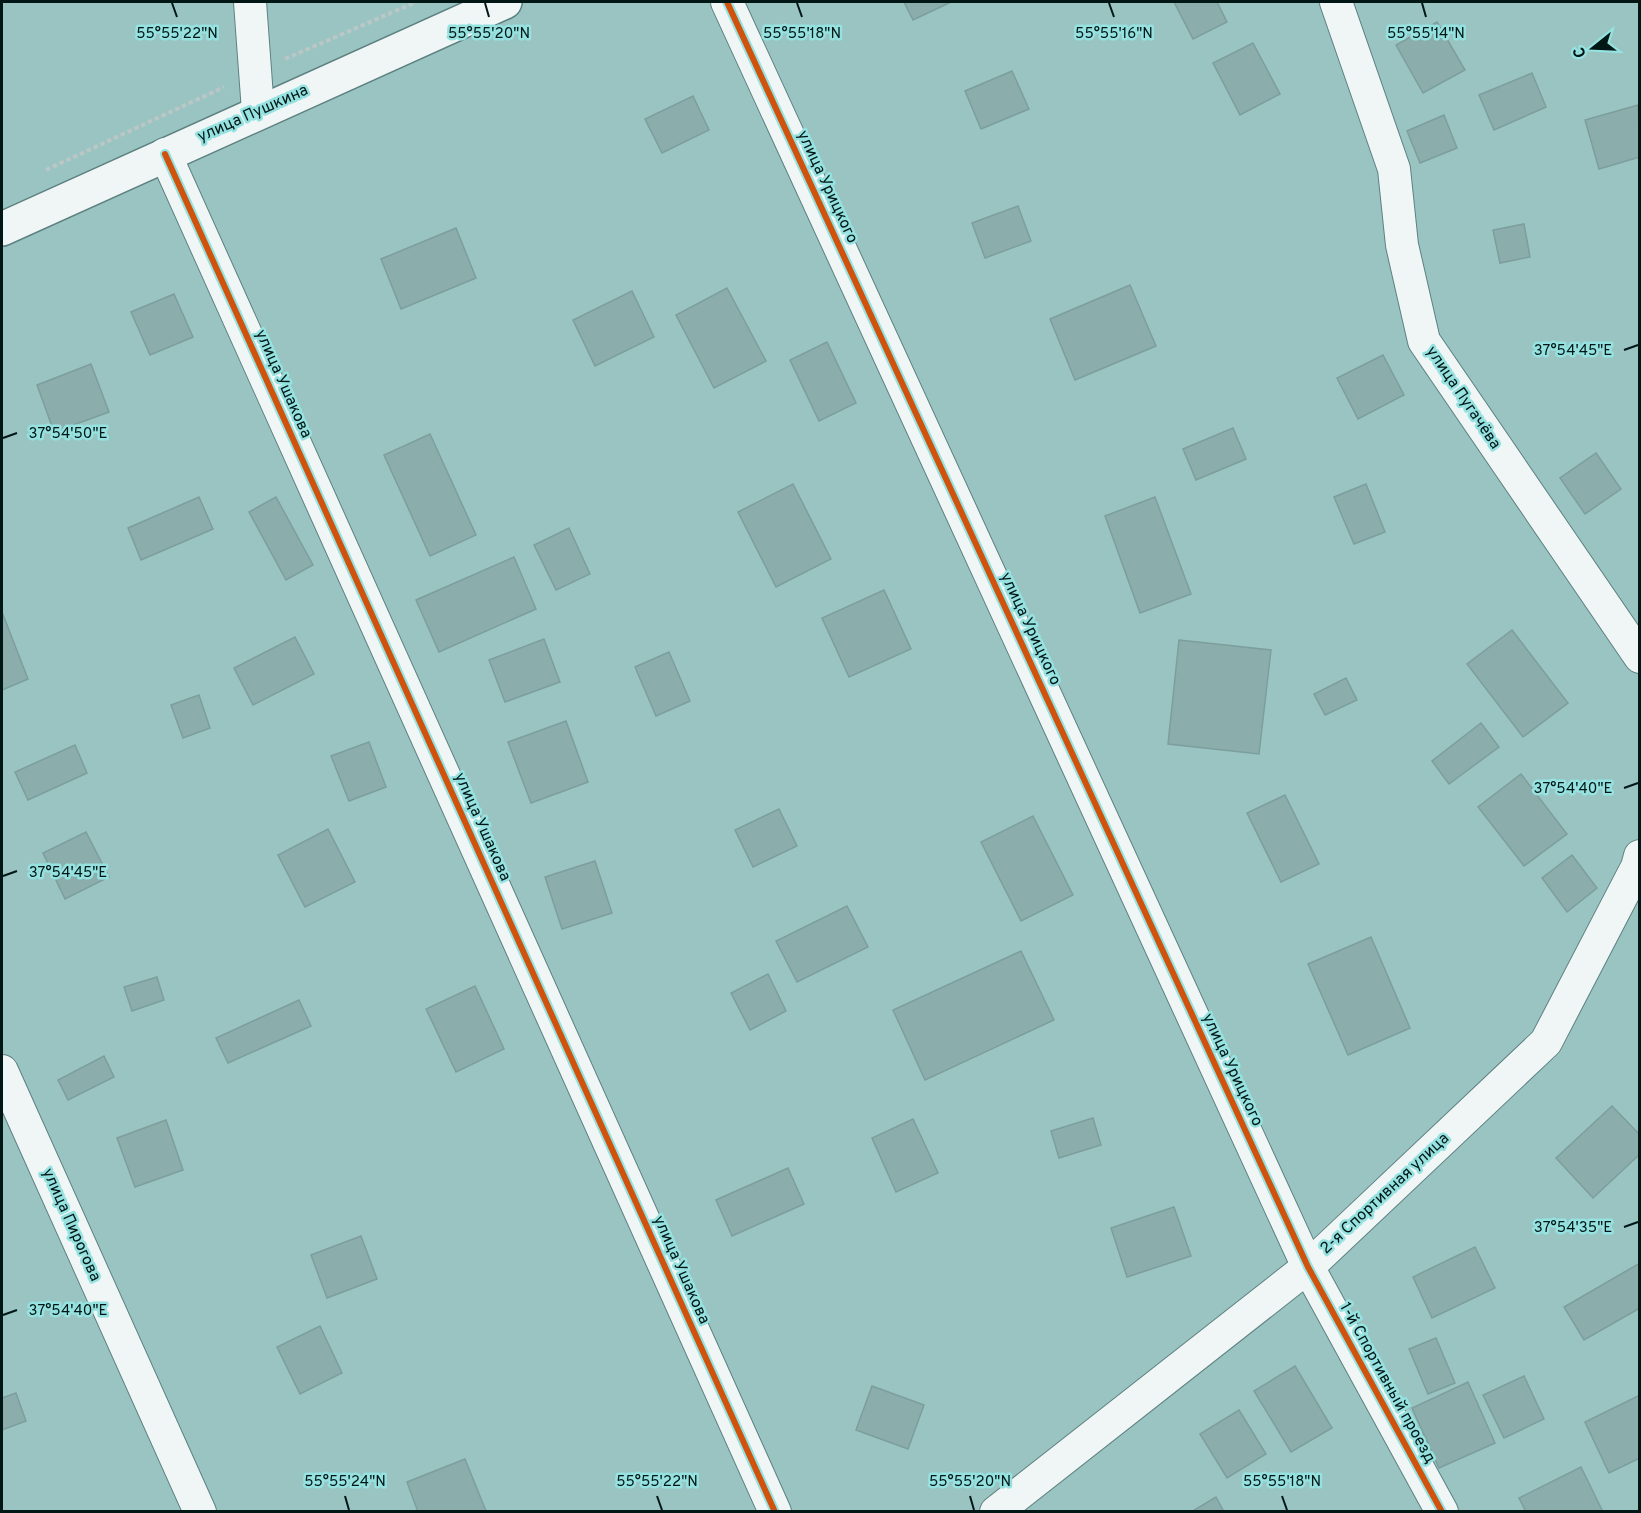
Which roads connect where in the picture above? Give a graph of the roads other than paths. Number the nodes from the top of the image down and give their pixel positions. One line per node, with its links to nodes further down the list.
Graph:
1 (250, 2): 5 (street)
2 (505, 2): 5 (main road, улица Пушкина)
3 (727, 2): 11 (street, улица Урицкого)
4 (1336, 2): 8 (street, улица Пугачёва)
5 (258, 111): 6 (main road, улица Пушкина)
6 (165, 154): 7 (main road, улица Пушкина); 13 (street, улица Ушакова)
7 (2, 229)
8 (1640, 657)
9 (1639, 865): 11 (street, 2-я Спортивная улица)
10 (2, 1071): 12 (street, улица Пирогова)
11 (1308, 1267): 14 (street, 2-я Спортивная улица); 15 (street, 1-й Спортивный проезд)
12 (200, 1512)
13 (775, 1512)
14 (996, 1512)
15 (1443, 1512)

